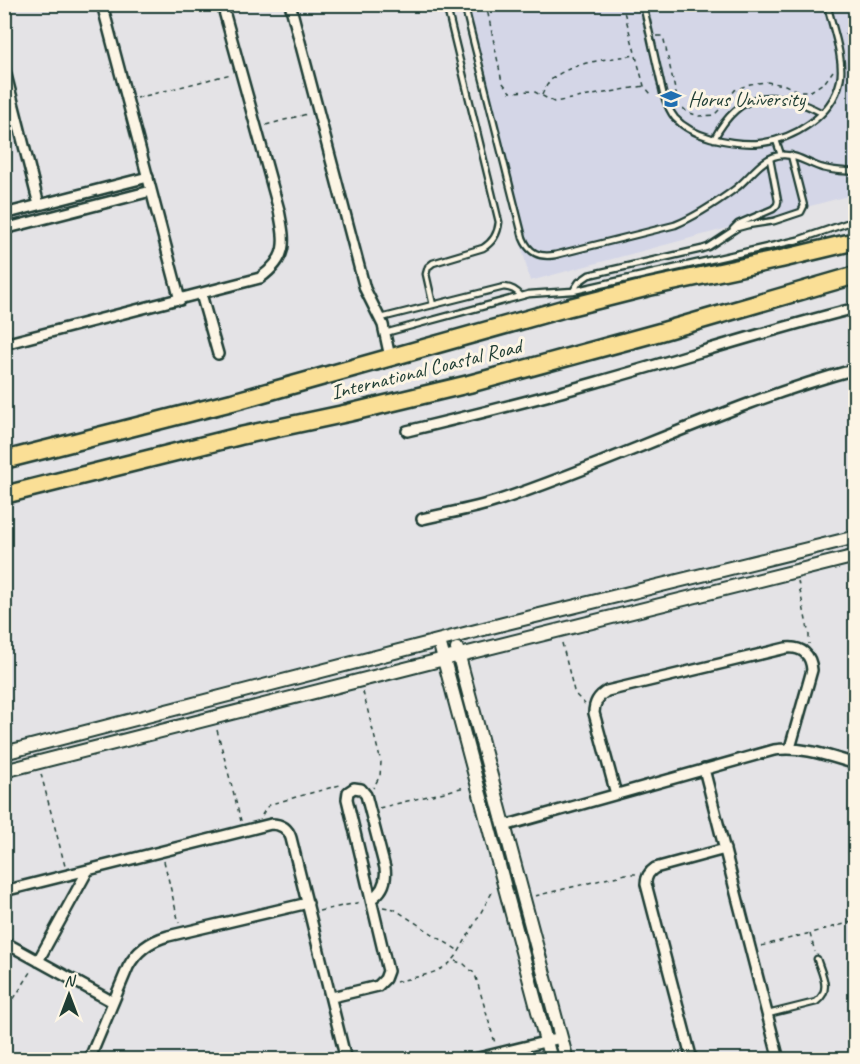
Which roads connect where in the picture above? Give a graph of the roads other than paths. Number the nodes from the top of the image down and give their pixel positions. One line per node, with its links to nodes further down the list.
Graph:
1 (102, 4): 16 (street)
2 (222, 4): 26 (street)
3 (290, 4): 31 (street)
4 (446, 4): 29 (lane)
5 (464, 4): 14 (lane)
6 (643, 4): 10 (lane)
7 (827, 4): 9 (lane)
8 (4, 67): 18 (street)
9 (822, 113): 10 (lane); 11 (lane)
10 (714, 139): 11 (lane)
11 (776, 140): 12 (lane)
12 (781, 155): 13 (lane); 14 (lane)
13 (791, 155): 15 (lane); 22 (lane)
14 (770, 159): 22 (lane)
15 (855, 172)
16 (148, 177): 17 (street); 18 (street)
17 (151, 191): 21 (street); 28 (street)
18 (39, 205): 19 (street)
19 (4, 214)
20 (855, 220): 25 (lane)
21 (4, 228)
22 (732, 231): 25 (lane)
23 (855, 241): 35 (highway, International Coastal Road)
24 (855, 275): 39 (highway, International Coastal Road)
25 (573, 291): 27 (lane)
26 (201, 294): 28 (street); 34 (street)
27 (521, 296): 29 (lane); 32 (lane)
28 (180, 300): 33 (street)
29 (433, 305): 31 (lane)
30 (855, 308): 37 (street)
31 (379, 318): 32 (street)
32 (385, 333): 35 (street)
33 (4, 345)
34 (218, 354)
35 (390, 357): 38 (highway, International Coastal Road)
36 (855, 369): 40 (street)
37 (407, 431)
38 (4, 459)
39 (4, 495)
40 (422, 519)
41 (855, 537): 43 (main road)
42 (855, 556): 45 (main road)
43 (454, 637): 44 (main road); 45 (main road)
44 (439, 641): 46 (main road); 48 (main road)
45 (459, 656): 46 (main road); 53 (main road)
46 (444, 659): 51 (main road); 66 (main road)
47 (790, 748): 49 (street); 50 (street); 52 (street)
48 (4, 753)
49 (855, 764)
50 (704, 769): 52 (street); 54 (street)
51 (4, 771)
52 (616, 794): 53 (street)
53 (504, 826): 65 (main road)
54 (725, 849): 64 (street); 72 (street)
55 (88, 870): 56 (street); 58 (street); 61 (street)
56 (4, 891)
57 (371, 899): 57 (street); 62 (street)
58 (309, 908): 62 (street); 63 (street)
59 (4, 942): 61 (street)
60 (818, 959): 64 (lane)
61 (38, 961): 63 (street)
62 (332, 997): 68 (street)
63 (113, 1002): 67 (street)
64 (768, 1014): 73 (street)
65 (561, 1038): 66 (street); 71 (main road)
66 (546, 1041): 69 (street); 70 (main road)
67 (89, 1059)
68 (346, 1059)
69 (470, 1059)
70 (551, 1059)
71 (567, 1059)
72 (692, 1059)
73 (779, 1059)

